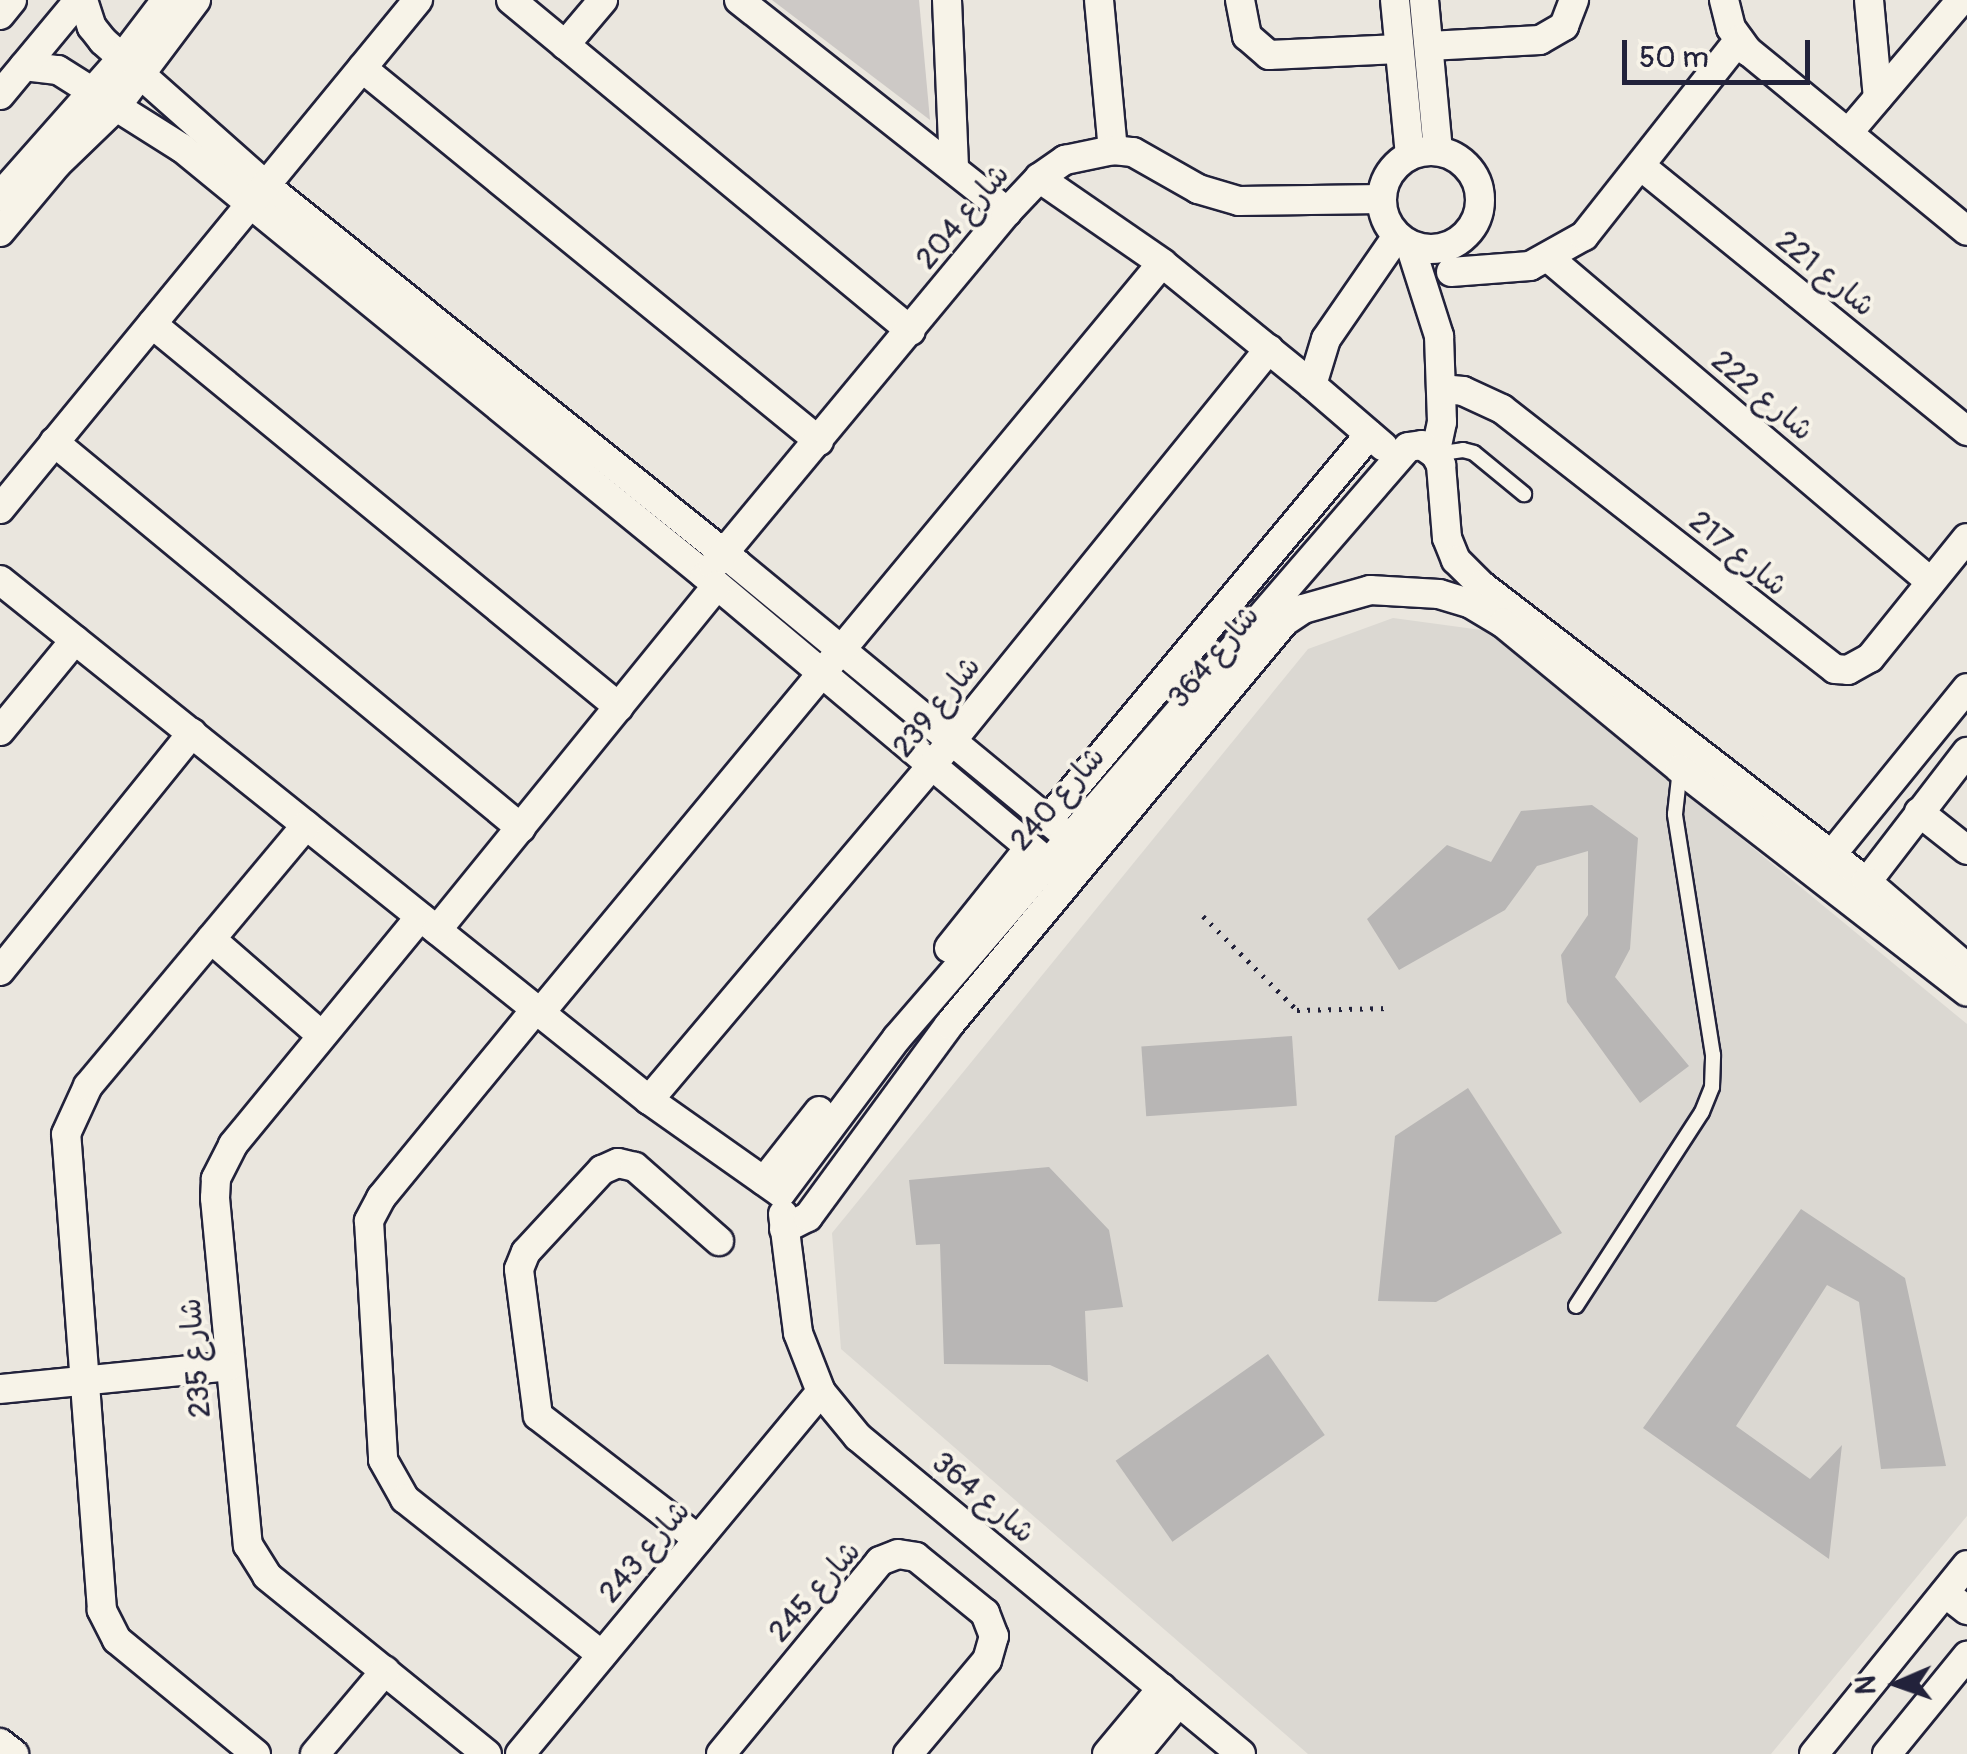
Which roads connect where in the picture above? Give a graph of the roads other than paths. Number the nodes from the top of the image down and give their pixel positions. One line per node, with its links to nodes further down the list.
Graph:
1 (12, 0): 18 (street)
2 (81, 0): 23 (street); 24 (street)
3 (166, 0): 24 (street)
4 (196, 0): 24 (street)
5 (418, 0): 25 (street)
6 (511, 0): 20 (street)
7 (603, 0): 20 (street)
8 (739, 0): 34 (street)
9 (947, 0): 34 (street)
10 (1098, 0): 30 (street)
11 (1240, 0): 22 (street)
12 (1395, 0): 22 (street)
13 (1424, 0): 21 (street)
14 (1574, 0): 21 (street)
15 (1724, 0): 19 (street)
16 (1869, 0): 27 (street)
17 (1961, 0): 27 (street)
18 (0, 15)
19 (1739, 40): 29 (street); 33 (street)
20 (565, 45): 48 (street)
21 (1428, 46): 31 (street)
22 (1400, 48): 32 (street)
23 (24, 66): 26 (street); 28 (street)
24 (132, 66): 28 (street); 36 (street)
25 (362, 68): 36 (street); 56 (street)
26 (0, 96)
27 (1878, 98): 29 (street)
28 (104, 100): 36 (street); 37 (street); 41 (street)
29 (1848, 133): 40 (street)
30 (1113, 150): 35 (street, شارع 204); 38 (street)
31 (1438, 150): 32 (street); 43 (street)
32 (1410, 155): 38 (street)
33 (1642, 167): 44 (street); 53 (street, شارع 221)
34 (954, 169): 39 (street)
35 (1039, 178): 39 (street, شارع 204); 45 (street)
36 (256, 195): 47 (street); 61 (street); 63 (street)
37 (0, 196)
38 (1382, 199): 42 (street)
39 (1007, 212): 48 (street, شارع 204)
40 (1966, 230)
41 (0, 232)
42 (1404, 240): 43 (street); 49 (street); 51 (street)
43 (1460, 240): 46 (street)
44 (1550, 259): 46 (street); 64 (street, شارع 222)
45 (1162, 263): 50 (street); 66 (street)
46 (1451, 272): 49 (street)
47 (152, 324): 55 (street); 69 (street)
48 (911, 331): 56 (street, شارع 204)
49 (1439, 336): 52 (street)
50 (1269, 349): 51 (street); 72 (street, شارع 239)
51 (1312, 385): 54 (street)
52 (1441, 389): 57 (street); 64 (street, شارع 217)
53 (1967, 431)
54 (1369, 435): 57 (street); 79 (street)
55 (54, 442): 59 (street); 78 (street)
56 (820, 442): 61 (street, شارع 204)
57 (1414, 453): 58 (lane); 79 (street, شارع 240); 83 (street, شارع 364)
58 (1524, 494)
59 (0, 509)
60 (1967, 538): 64 (street, شارع 217)
61 (724, 553): 63 (street, شارع 204); 66 (street)
62 (0, 580): 65 (street)
63 (711, 581): 67 (street); 69 (street, شارع 204)
64 (1932, 582)
65 (75, 640): 70 (street); 71 (street)
66 (842, 650): 67 (street); 72 (street)
67 (822, 674): 74 (street); 90 (street)
68 (1967, 688): 83 (street)
69 (619, 707): 78 (street, شارع 235)
70 (0, 731)
71 (192, 733): 77 (street); 88 (street)
72 (952, 740): 74 (street, شارع 239); 79 (street)
73 (1967, 752): 76 (street)
74 (933, 764): 81 (street); 92 (street, شارع 239)
75 (1680, 769): 82 (street, شارع 364); 83 (street, شارع 364); 96 (lane)
76 (1920, 812): 80 (street); 85 (street)
77 (306, 825): 86 (street); 87 (street)
78 (521, 828): 86 (street, شارع 235)
79 (1057, 830): 81 (street, شارع 240); 82 (street)
80 (1967, 850)
81 (1038, 855): 84 (street); 93 (street, شارع 240)
82 (1092, 856): 84 (street, شارع 364)
83 (1823, 864): 85 (street, شارع 364)
84 (1070, 881): 94 (street, شارع 364)
85 (1859, 891): 89 (street, شارع 364)
86 (429, 924): 90 (street); 91 (street, شارع 235)
87 (211, 940): 91 (street); 98 (street)
88 (0, 971)
89 (1965, 981)
90 (538, 1011): 92 (street); 104 (street)
91 (322, 1036): 97 (street, شارع 235)
92 (649, 1100): 93 (street)
93 (772, 1187): 94 (street, شارع 364)
94 (784, 1228): 100 (street, شارع 364)
95 (720, 1241): 101 (street)
96 (1576, 1306)
97 (229, 1366): 98 (street); 106 (street, شارع 235)
98 (84, 1380): 99 (street); 110 (street)
99 (0, 1388)
100 (820, 1392): 101 (street, شارع 243); 107 (street, شارع 364)
101 (698, 1539): 104 (street, شارع 243)
102 (1967, 1566): 103 (street)
103 (1956, 1601): 119 (street)
104 (602, 1655): 113 (street, شارع 243)
105 (1967, 1656): 120 (street)
106 (385, 1672): 111 (street); 112 (street, شارع 235)
107 (1170, 1695): 116 (street); 117 (street); 118 (street, شارع 364)
108 (0, 1743): 109 (street)
109 (14, 1754)
110 (256, 1754)
111 (314, 1754)
112 (488, 1754)
113 (520, 1754)
114 (721, 1754): 115 (street, شارع 245)
115 (908, 1754)
116 (1107, 1754)
117 (1136, 1754)
118 (1241, 1754)
119 (1814, 1754)
120 (1888, 1754)

